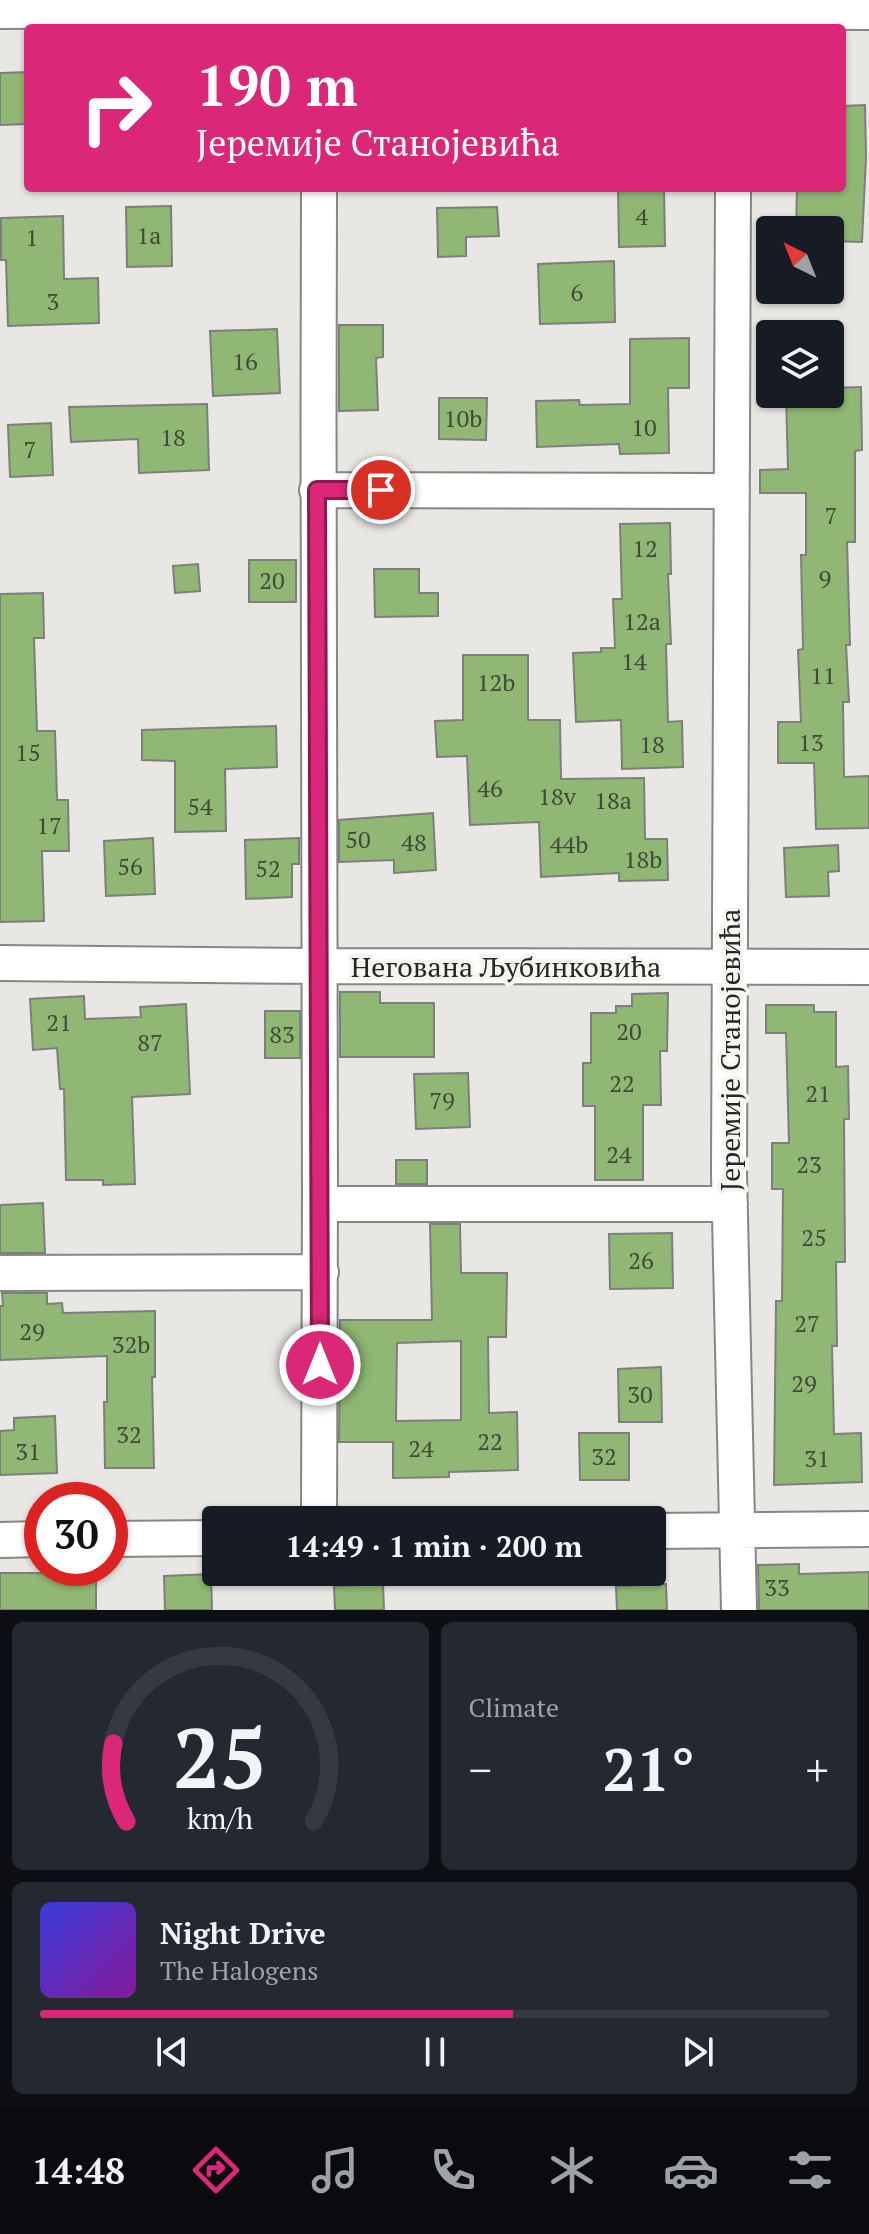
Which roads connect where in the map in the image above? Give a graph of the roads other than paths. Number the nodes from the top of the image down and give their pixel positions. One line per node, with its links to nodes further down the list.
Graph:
1 (0, 11): 2 (street)
2 (320, 12): 4 (street)
3 (869, 12): 4 (street)
4 (734, 13)
5 (319, 192): 7 (street)
6 (733, 192): 8 (street, Јеремије Станојевића)
7 (317, 490): 8 (street); 10 (street)
8 (732, 491): 12 (street, Јеремије Станојевића)
9 (0, 963): 10 (street, Негована Љубинковића)
10 (319, 966): 12 (street, Негована Љубинковића); 13 (street)
11 (869, 967): 12 (street, Негована Љубинковића)
12 (729, 968): 14 (street, Јеремије Станојевића)
13 (320, 1204): 14 (street); 15 (street)
14 (730, 1204): 18 (street, Јеремије Станојевића)
15 (321, 1272): 16 (street); 17 (street)
16 (0, 1273)
17 (319, 1506)
18 (738, 1529): 19 (street); 20 (street); 25 (street, Јеремије Станојевића)
19 (869, 1529)
20 (666, 1531)
21 (202, 1538): 23 (street)
22 (24, 1539): 24 (street)
23 (128, 1539)
24 (0, 1540)
25 (739, 1610)

